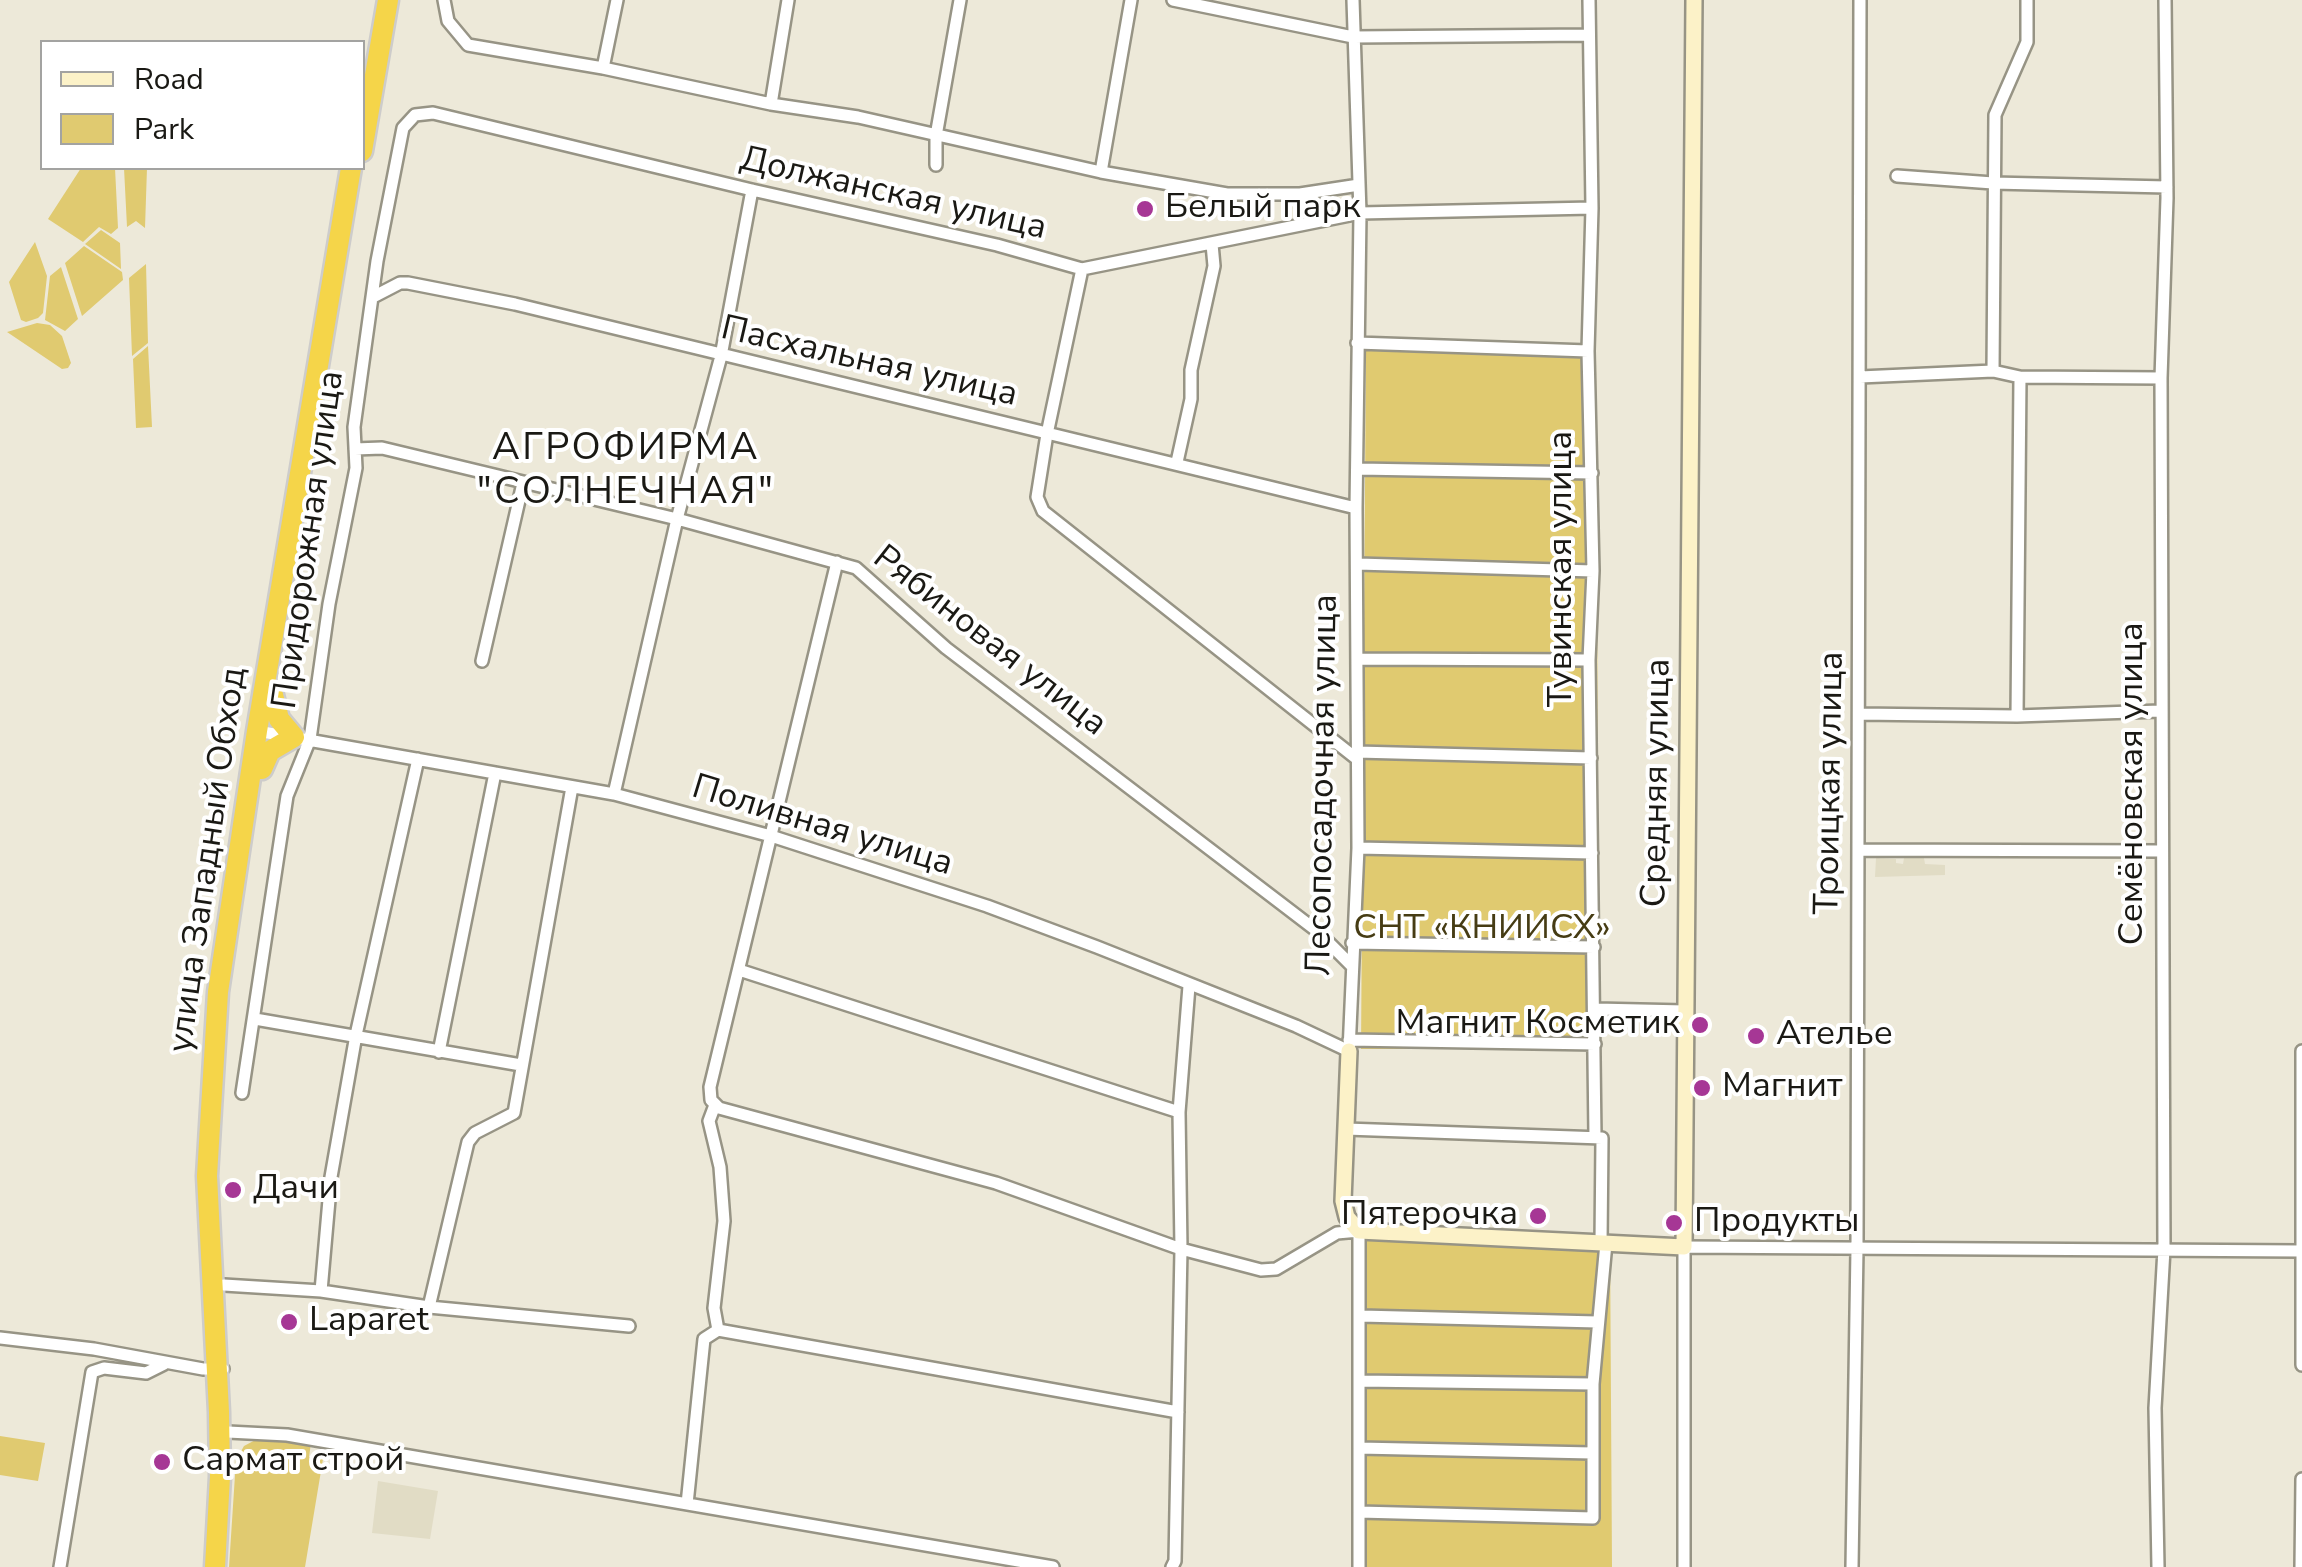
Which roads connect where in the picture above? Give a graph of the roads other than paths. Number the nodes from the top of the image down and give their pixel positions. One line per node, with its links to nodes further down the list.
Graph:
1 (379, 0): 18 (highway)
2 (388, 0): 21 (highway)
3 (444, 0): 17 (street, Должанская улица)
4 (617, 0): 17 (street)
5 (788, 0): 19 (street)
6 (960, 0): 22 (street)
7 (1131, 0): 26 (street)
8 (1173, 0): 16 (street)
9 (1353, 0): 16 (street, Лесопосадочная улица)
10 (1589, 0): 15 (street, Тувинская улица)
11 (1694, 0): 82 (street, Средняя улица)
12 (1860, 0): 41 (street, Троицкая улица)
13 (2027, 0): 28 (street)
14 (2165, 0): 30 (street, Семёновская улица)
15 (1589, 35): 16 (street); 32 (street, Тувинская улица)
16 (1353, 37): 29 (street, Лесопосадочная улица)
17 (603, 68): 19 (street, Должанская улица)
18 (365, 82)
19 (772, 104): 22 (street, Должанская улица)
20 (415, 115): 31 (street, Должанская улица); 36 (street, Придорожная улица)
21 (365, 134)
22 (936, 136): 23 (street); 26 (street, Должанская улица)
23 (936, 165)
24 (351, 170): 62 (highway, улица Западный Обход)
25 (360, 170): 58 (highway, улица Западный Обход)
26 (1102, 172): 29 (street, Должанская улица)
27 (1897, 176): 28 (street)
28 (1993, 183): 30 (street); 40 (street)
29 (1360, 185): 33 (street, Лесопосадочная улица)
30 (2167, 187): 43 (street, Семёновская улица)
31 (752, 190): 35 (street, Должанская улица); 39 (street)
32 (1592, 208): 33 (street, Должанская улица); 38 (street, Тувинская улица)
33 (1360, 213): 34 (street, Должанская улица); 37 (street, Лесопосадочная улица)
34 (1212, 244): 35 (street, Должанская улица); 46 (street)
35 (1082, 268): 44 (street)
36 (373, 297): 39 (street, Пасхальная улица); 45 (street, Придорожная улица)
37 (1357, 343): 38 (street); 47 (street, Лесопосадочная улица)
38 (1588, 351): 48 (street, Тувинская улица)
39 (721, 356): 44 (street, Пасхальная улица); 51 (street)
40 (1993, 372): 41 (street); 42 (street)
41 (1860, 377): 60 (street, Троицкая улица)
42 (2020, 377): 43 (street); 61 (street)
43 (2161, 378): 59 (street, Семёновская улица)
44 (1047, 434): 46 (street, Пасхальная улица); 64 (street)
45 (355, 449): 49 (street, Рябиновая улица); 63 (street, Придорожная улица)
46 (1177, 462): 50 (street, Пасхальная улица)
47 (1358, 469): 48 (street); 50 (street, Лесопосадочная улица)
48 (1592, 473): 54 (street, Тувинская улица)
49 (523, 483): 51 (street, Рябиновая улица); 57 (street)
50 (1356, 508): 53 (street, Лесопосадочная улица)
51 (677, 519): 52 (street, Рябиновая улица); 70 (street)
52 (838, 562): 71 (street); 78 (street, Рябиновая улица)
53 (1358, 564): 54 (street); 55 (street, Лесопосадочная улица)
54 (1593, 571): 56 (street, Тувинская улица)
55 (1357, 660): 56 (street); 64 (street, Лесопосадочная улица)
56 (1589, 660): 65 (street, Тувинская улица)
57 (482, 661)
58 (273, 695): 62 (highway, улица Западный Обход); 63 (highway)
59 (2160, 711): 61 (street); 74 (street, Семёновская улица)
60 (1859, 714): 61 (street); 73 (street, Троицкая улица)
61 (2017, 716)
62 (262, 732): 63 (street, Поливная улица); 67 (highway, улица Западный Обход); 113 (highway, улица Западный Обход)
63 (302, 738): 66 (street, Поливная улица); 67 (highway); 83 (street, Придорожная улица)
64 (1356, 756): 65 (street); 72 (street, Лесопосадочная улица)
65 (1591, 758): 75 (street, Тувинская улица)
66 (418, 759): 68 (street, Поливная улица); 84 (street)
67 (262, 769): 103 (highway, улица Западный Обход)
68 (495, 774): 69 (street, Поливная улица); 88 (street)
69 (572, 787): 70 (street, Поливная улица); 89 (street)
70 (614, 794): 71 (street, Поливная улица)
71 (770, 836): 79 (street); 80 (street, Поливная улица)
72 (1358, 848): 75 (street); 76 (street, Лесопосадочная улица)
73 (1858, 850): 74 (street); 100 (street, Троицкая улица)
74 (2162, 851): 101 (street, Семёновская улица)
75 (1592, 853): 77 (street, Тувинская улица)
76 (1352, 943): 77 (street); 78 (street, Лесопосадочная улица)
77 (1594, 947): 81 (street, Тувинская улица)
78 (1352, 966): 86 (street, Лесопосадочная улица)
79 (740, 970): 92 (street); 93 (street)
80 (1189, 986): 86 (street, Поливная улица); 93 (street)
81 (1596, 1009): 82 (street); 85 (street, Тувинская улица)
82 (1685, 1012): 98 (street, Средняя улица)
83 (255, 1020): 84 (street); 91 (street, Придорожная улица)
84 (356, 1035): 88 (street); 104 (street)
85 (1595, 1044): 86 (street); 95 (street, Тувинская улица)
86 (1349, 1046): 94 (street, Лесопосадочная улица)
87 (2302, 1051): 90 (street)
88 (439, 1052): 89 (street)
89 (520, 1065): 105 (street)
90 (2302, 1091): 102 (street)
91 (242, 1093)
92 (713, 1102): 99 (street); 109 (street)
93 (1179, 1112): 99 (street)
94 (1346, 1129): 95 (street); 96 (street, Лесопосадочная улица)
95 (1599, 1138): 97 (street, Тувинская улица)
96 (1359, 1232): 97 (street); 99 (street); 106 (street, Лесопосадочная улица)
97 (1603, 1243): 98 (street); 107 (street, Тувинская улица)
98 (1684, 1247): 100 (street); 129 (street, Средняя улица)
99 (1181, 1249): 116 (street)
100 (1857, 1249): 101 (street); 130 (street, Троицкая улица)
101 (2164, 1249): 102 (street); 131 (street, Семёновская улица)
102 (2300, 1251): 112 (street)
103 (224, 1285): 104 (street); 113 (highway, улица Западный Обход)
104 (321, 1292): 105 (street)
105 (429, 1307): 108 (street)
106 (1362, 1316): 107 (street); 114 (street, Лесопосадочная улица)
107 (1598, 1322): 115 (street, Тувинская улица)
108 (629, 1326)
109 (718, 1330): 116 (street); 121 (street)
110 (0, 1338): 111 (street)
111 (164, 1364): 113 (street); 123 (street)
112 (2302, 1365)
113 (221, 1369): 117 (highway, улица Западный Обход); 124 (highway, улица Западный Обход)
114 (1359, 1381): 115 (street); 118 (street, Лесопосадочная улица)
115 (1593, 1384): 119 (street, Тувинская улица)
116 (1178, 1412): 127 (street)
117 (228, 1432): 121 (street); 125 (highway, улица Западный Обход)
118 (1359, 1448): 119 (street); 122 (street, Лесопосадочная улица)
119 (1592, 1453): 122 (street, Тувинская улица)
120 (2302, 1479): 132 (street)
121 (687, 1504): 126 (street)
122 (1360, 1512): 128 (street, Лесопосадочная улица)
123 (60, 1567)
124 (215, 1567)
125 (226, 1567)
126 (1053, 1567)
127 (1172, 1567)
128 (1359, 1567)
129 (1684, 1567)
130 (1852, 1567)
131 (2158, 1567)
132 (2301, 1567)

